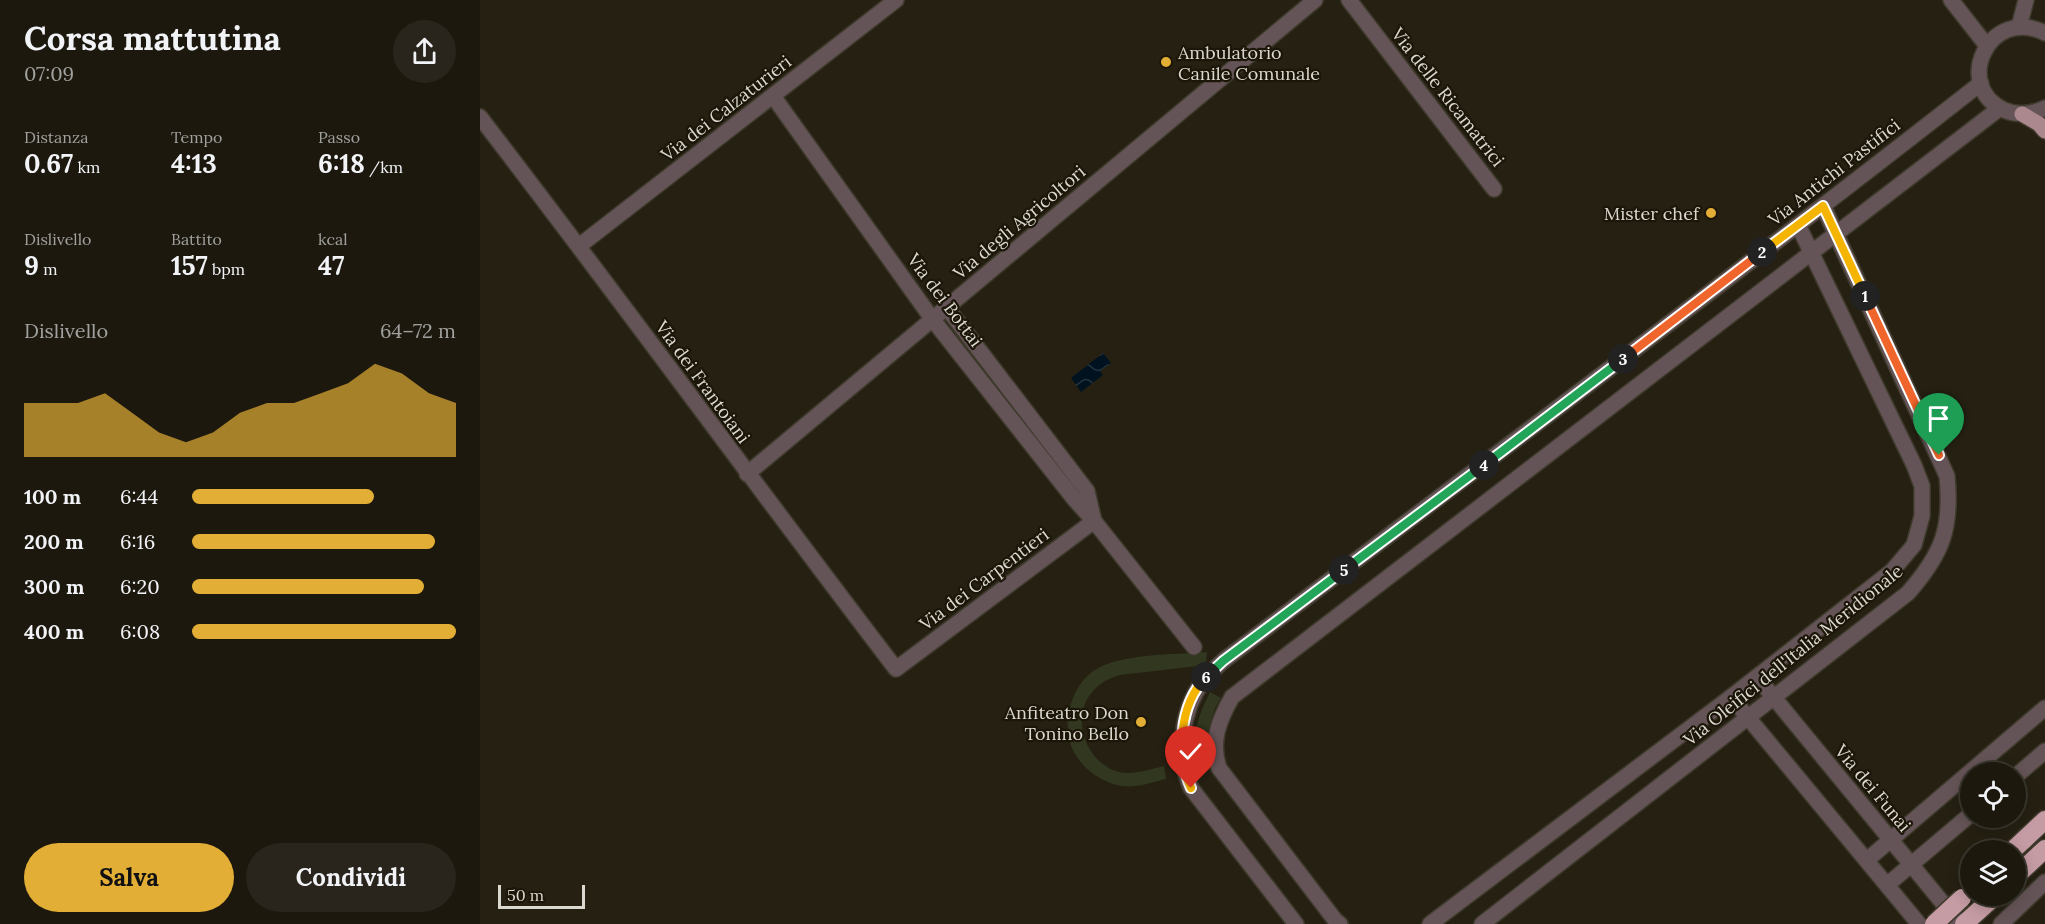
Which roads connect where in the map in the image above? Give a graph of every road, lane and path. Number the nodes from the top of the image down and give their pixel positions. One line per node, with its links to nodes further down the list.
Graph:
1 (896, 0): 10 (street, Via dei Calzaturieri)
2 (1315, 0): 22 (street, Via degli Agricoltori)
3 (1349, 0): 16 (street, Via delle Ricamatrici)
4 (1951, 0): 8 (street)
5 (2026, 0): 6 (street)
6 (2019, 27): 7 (street); 8 (street)
7 (2045, 33)
8 (1987, 46): 9 (street)
9 (1981, 83): 11 (street); 17 (street, Via Antichi Pastifici)
10 (773, 96): 20 (street, Via dei Calzaturieri); 23 (street, Via dei Bottai)
11 (2000, 108): 13 (street); 19 (street)
12 (2045, 108): 13 (street)
13 (2022, 114): 15 (main road)
14 (480, 117): 20 (street, Via dei Frantoiani)
15 (2045, 131)
16 (1494, 189)
17 (1823, 206): 18 (street, Via Antichi Pastifici); 19 (street, Via Oleifici dell'Italia Meridionale)
18 (1798, 225): 21 (street, Via Oleifici dell'Italia Meridionale); 50 (street, Via Antichi Pastifici)
19 (1836, 233): 21 (street); 27 (street, Via Oleifici dell'Italia Meridionale)
20 (579, 246): 24 (street, Via dei Frantoiani)
21 (1812, 252): 26 (street, Via Oleifici dell'Italia Meridionale); 51 (street)
22 (947, 308): 23 (street, Via degli Agricoltori); 25 (street, Via dei Bottai)
23 (933, 320): 24 (street, Via degli Agricoltori); 25 (street, Via dei Bottai)
24 (747, 474): 29 (street, Via dei Frantoiani)
25 (1094, 521): 28 (street, Via dei Bottai); 29 (street, Via dei Carpentieri)
26 (1839, 612): 27 (street); 30 (street, Via Oleifici dell'Italia Meridionale)
27 (1856, 634): 32 (street, Via Oleifici dell'Italia Meridionale)
28 (1194, 646)
29 (896, 669)
30 (1757, 677): 31 (street, Via Oleifici dell'Italia Meridionale); 32 (street, Via dei Funai)
31 (1731, 697): 34 (street); 52 (street, Via Oleifici dell'Italia Meridionale)
32 (1774, 698): 34 (street, Via Oleifici dell'Italia Meridionale); 39 (street, Via dei Funai)
33 (2045, 708): 39 (street)
34 (1748, 717): 42 (street); 53 (street, Via Oleifici dell'Italia Meridionale)
35 (2045, 752): 36 (street)
36 (2026, 768)
37 (2045, 820): 40 (highway)
38 (1960, 823): 43 (street)
39 (1890, 840): 42 (street); 43 (street, Via dei Funai)
40 (2024, 840)
41 (2045, 849): 44 (highway)
42 (1867, 860): 46 (street)
43 (1911, 864): 46 (street); 49 (street, Via dei Funai)
44 (2026, 867)
45 (2045, 882): 56 (street)
46 (1887, 885): 54 (street)
47 (1960, 900): 55 (highway, bridge)
48 (1983, 906): 49 (highway)
49 (1967, 920)
50 (1296, 924)
51 (1340, 924)
52 (1430, 924)
53 (1482, 924)
54 (1918, 924)
55 (1934, 924)
56 (2001, 924)

